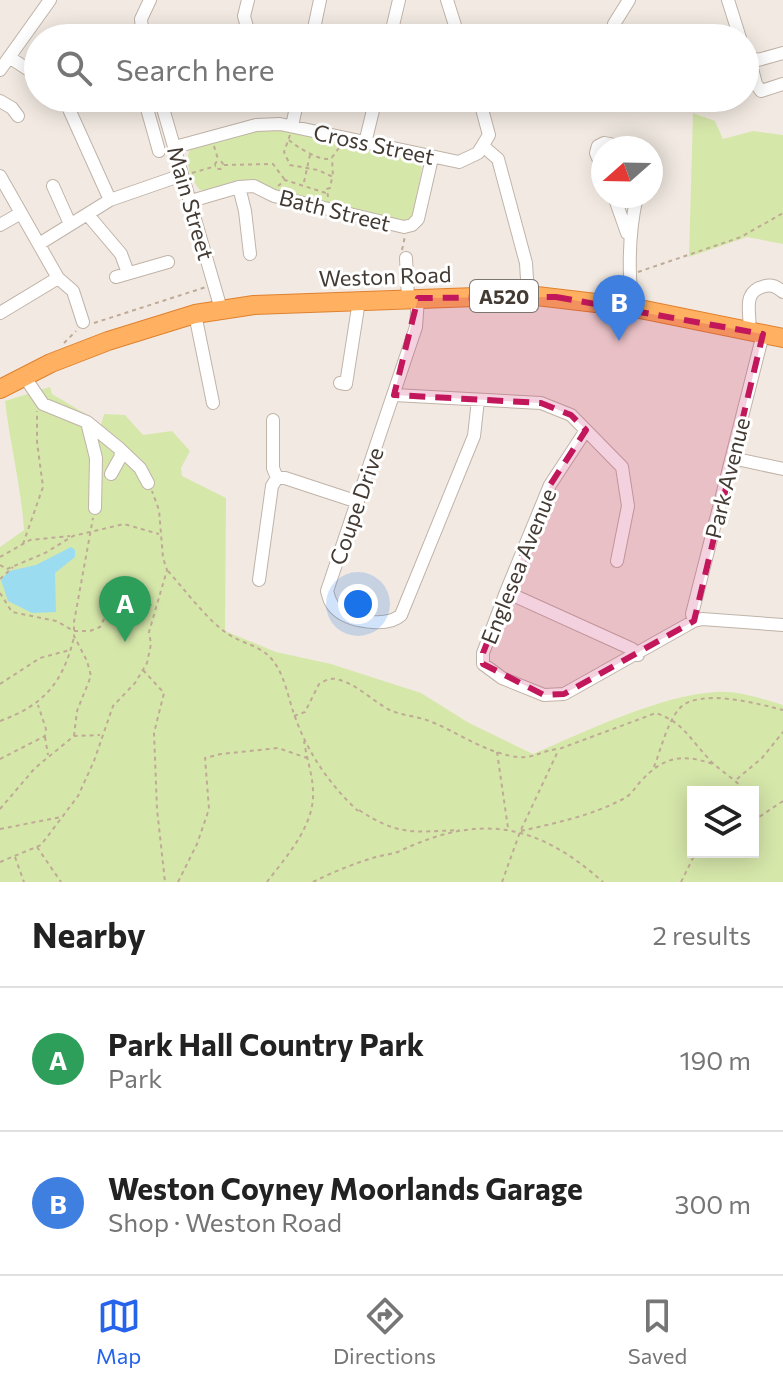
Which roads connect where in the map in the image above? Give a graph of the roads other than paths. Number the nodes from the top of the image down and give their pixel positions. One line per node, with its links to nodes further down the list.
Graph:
1 (50, 0): 9 (street)
2 (248, 0): 11 (street)
3 (320, 0): 12 (street)
4 (399, 0): 13 (street)
5 (447, 0): 14 (street)
6 (629, 0): 15 (street)
7 (728, 0): 16 (street)
8 (146, 1): 10 (street)
9 (33, 24)
10 (142, 24)
11 (246, 24)
12 (315, 24)
13 (393, 24)
14 (455, 24)
15 (614, 24)
16 (736, 24)
17 (24, 36): 19 (street)
18 (782, 56): 20 (street)
19 (9, 57): 21 (street); 22 (street)
20 (759, 60)
21 (24, 67)
22 (0, 70)
23 (783, 84): 24 (street)
24 (759, 88)
25 (0, 101): 32 (street)
26 (70, 112): 45 (street)
27 (148, 112): 35 (street)
28 (164, 112): 34 (street, Main Street)
29 (295, 112): 33 (street)
30 (373, 112): 36 (street)
31 (483, 112): 38 (street)
32 (18, 116)
33 (292, 126): 36 (street, Cross Street); 37 (street, Cross Street)
34 (169, 129): 35 (street); 37 (street, Main Street)
35 (154, 134): 39 (street)
36 (365, 143): 40 (street, Cross Street)
37 (175, 147): 41 (street, Main Street)
38 (481, 150): 40 (street, Cross Street); 60 (street)
39 (159, 151)
40 (432, 158): 44 (street, Bath Street)
41 (183, 175): 45 (street); 46 (street, Main Street)
42 (0, 176): 49 (street)
43 (53, 186): 51 (street)
44 (233, 188): 46 (street); 55 (street)
45 (110, 200): 50 (street)
46 (191, 201): 64 (street, Main Street)
47 (619, 208): 54 (street)
48 (634, 208): 54 (street)
49 (21, 213): 52 (street); 53 (street)
50 (88, 215): 51 (street); 57 (street)
51 (70, 224): 53 (street)
52 (0, 225)
53 (39, 244): 58 (street)
54 (630, 251): 63 (street)
55 (250, 254)
56 (406, 258): 61 (street, Coupe Drive)
57 (168, 262)
58 (62, 283): 65 (street); 67 (street)
59 (783, 292): 69 (street)
60 (528, 295): 61 (highway, Weston Road / A520); 63 (highway, Weston Road / A520)
61 (413, 298): 62 (highway, Weston Road / A520); 74 (street, Coupe Drive)
62 (359, 301): 64 (highway, Weston Road / A520); 72 (street)
63 (630, 307): 69 (highway, Weston Road / A520)
64 (221, 309): 66 (highway, Weston Road / A520)
65 (0, 313)
66 (195, 314): 71 (highway, Weston Road / A520); 76 (street)
67 (90, 322)
68 (783, 332): 70 (street, Weston Road)
69 (756, 333): 70 (highway, Weston Road / A520); 81 (street, Park Avenue)
70 (782, 338)
71 (27, 374): 73 (highway, A520); 78 (street)
72 (340, 383)
73 (0, 389)
74 (394, 395): 75 (street); 86 (street, Coupe Drive)
75 (478, 400): 79 (street); 86 (street, Coupe Drive)
76 (213, 403)
77 (272, 419): 84 (street)
78 (87, 422): 80 (street); 87 (street)
79 (586, 430): 88 (street); 90 (street, Englesea Avenue)
80 (120, 449): 83 (street); 85 (street)
81 (732, 458): 82 (street); 91 (street, Park Avenue)
82 (783, 469)
83 (111, 474)
84 (277, 478): 86 (street); 89 (street)
85 (148, 483)
86 (358, 502)
87 (95, 508)
88 (617, 561)
89 (259, 580)
90 (506, 592): 93 (street); 93 (street, Englesea Avenue)
91 (694, 621): 92 (street); 93 (street)
92 (783, 625)
93 (638, 655)

